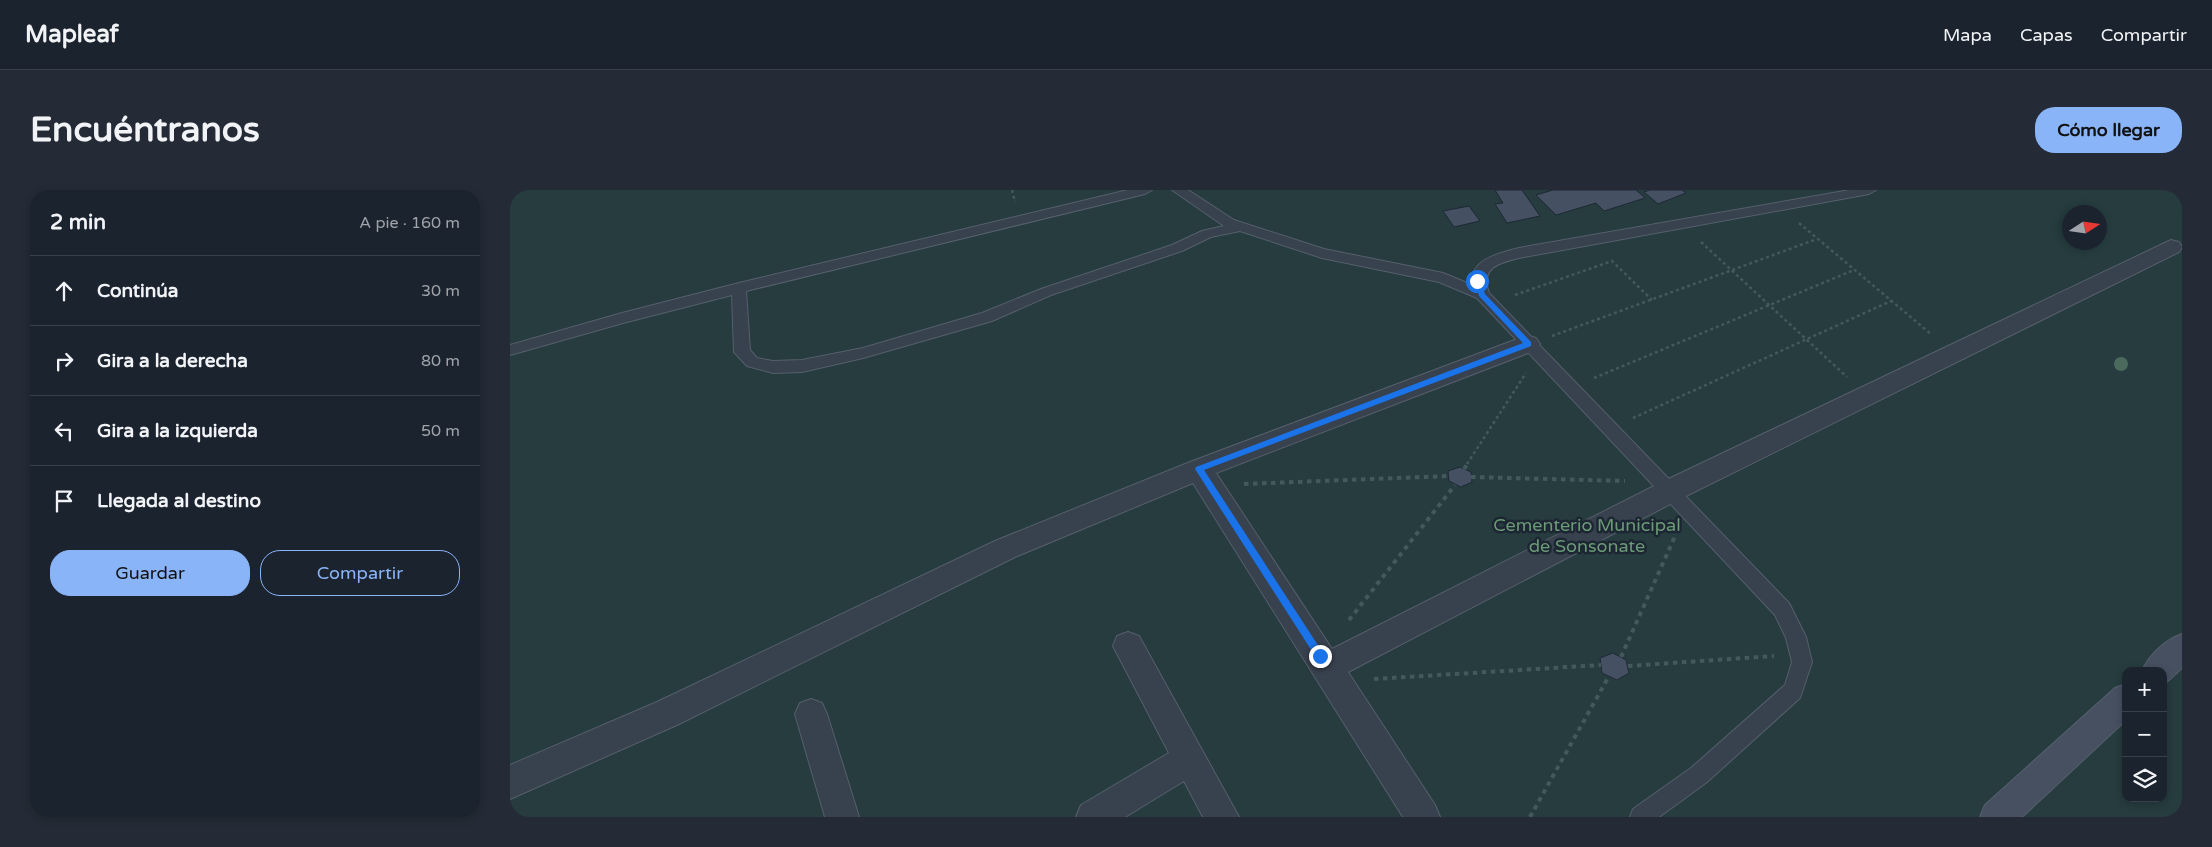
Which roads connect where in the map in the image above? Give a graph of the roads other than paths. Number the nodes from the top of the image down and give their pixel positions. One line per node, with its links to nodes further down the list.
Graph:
1 (1145, 190): 6 (lane)
2 (1179, 190): 4 (lane)
3 (1869, 190): 7 (lane)
4 (1239, 226): 6 (lane); 7 (lane)
5 (2171, 247): 11 (street)
6 (739, 288): 9 (lane)
7 (1486, 299): 8 (lane)
8 (1533, 349): 10 (street); 11 (lane)
9 (510, 350)
10 (1204, 477): 15 (street); 19 (street)
11 (1673, 494): 15 (street); 24 (lane)
12 (1128, 646): 18 (street)
13 (2182, 648): 14 (main road)
14 (2161, 667)
15 (1328, 668): 23 (street)
16 (2122, 703): 25 (main road)
17 (811, 714): 20 (street)
18 (1190, 759): 21 (street); 22 (street)
19 (510, 782)
20 (842, 817)
21 (1093, 817)
22 (1222, 817)
23 (1423, 817)
24 (1641, 817)
25 (1997, 817)

